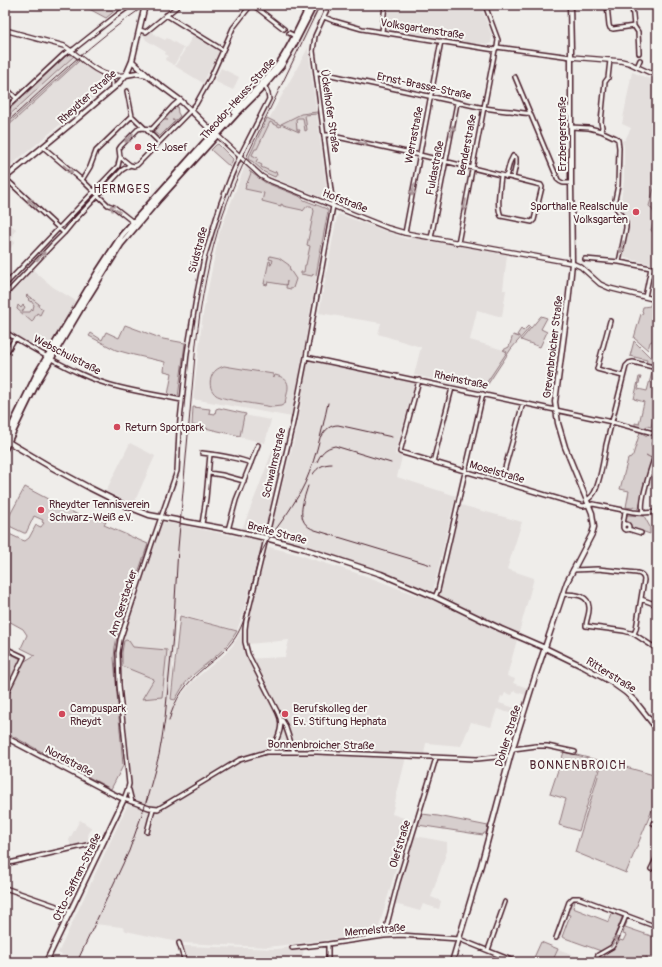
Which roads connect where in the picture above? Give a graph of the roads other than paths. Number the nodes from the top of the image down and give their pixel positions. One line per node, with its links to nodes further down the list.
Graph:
1 (131, 5): 24 (street)
2 (145, 5): 18 (main road, Rheydter Straße)
3 (179, 5): 13 (street)
4 (252, 5): 16 (street); 25 (street)
5 (310, 5): 21 (main road, Theodor-Heuss-Straße)
6 (314, 5): 38 (main road, Theodor-Heuss-Straße)
7 (329, 5): 14 (street, Ückelhofer Straße)
8 (385, 5): 20 (street)
9 (485, 5): 23 (street)
10 (570, 5): 27 (main road, Erzbergerstraße)
11 (606, 5): 15 (street)
12 (632, 5): 15 (street)
13 (166, 15): 18 (street); 25 (street)
14 (323, 18): 20 (street, Volksgartenstraße); 33 (street, Ückelhofer Straße)
15 (634, 26): 26 (street)
16 (284, 29)
17 (5, 30): 24 (street)
18 (140, 30): 30 (main road, Rheydter Straße)
19 (289, 32): 21 (street)
20 (382, 32): 22 (street, Volksgartenstraße)
21 (295, 36): 54 (main road, Theodor-Heuss-Straße)
22 (441, 41): 23 (street, Volksgartenstraße); 42 (street, Werrastraße)
23 (496, 48): 27 (street, Volksgartenstraße); 46 (street, Benderstraße)
24 (70, 50): 32 (street); 43 (street)
25 (223, 50): 48 (street)
26 (639, 53)
27 (571, 57): 28 (street, Volksgartenstraße); 51 (main road, Erzbergerstraße)
28 (610, 60): 31 (street, Volksgartenstraße); 53 (street)
29 (640, 60): 31 (street)
30 (132, 61): 34 (main road, Rheydter Straße); 35 (main road, Hofstraße)
31 (637, 66): 36 (street, Volksgartenstraße)
32 (99, 71): 34 (street); 40 (street)
33 (316, 73): 42 (street, Ernst-Brasse-Straße); 55 (street, Ückelhofer Straße)
34 (126, 75): 35 (main road); 40 (main road, Rheydter Straße)
35 (150, 76): 44 (main road, Hofstraße)
36 (657, 76)
37 (514, 77): 49 (street)
38 (264, 86): 54 (main road, Theodor-Heuss-Straße); 58 (street, Südstraße)
39 (5, 87): 43 (street)
40 (112, 89): 57 (main road, Rheydter Straße)
41 (127, 91): 50 (street)
42 (431, 97): 45 (street, Ernst-Brasse-Straße); 59 (street, Werrastraße)
43 (16, 98): 47 (street)
44 (180, 100): 48 (main road, Hofstraße); 52 (street)
45 (457, 103): 46 (street, Ernst-Brasse-Straße); 61 (street, Fuldastraße, one-way to 45)
46 (484, 108): 49 (street, Ernst-Brasse-Straße); 63 (street, Benderstraße)
47 (5, 109)
48 (190, 111): 54 (main road, Hofstraße); 56 (street)
49 (529, 113): 69 (street)
50 (132, 116): 52 (street); 68 (street)
51 (571, 127): 53 (street); 69 (main road, Erzbergerstraße)
52 (144, 128): 56 (street); 60 (street, one-way to 60)
53 (601, 131): 81 (street, one-way to 81)
54 (216, 134): 58 (street, Hofstraße); 73 (main road, Theodor-Heuss-Straße); 75 (main road, Theodor-Heuss-Straße)
55 (324, 135): 59 (street, one-way to 59); 72 (street, Ückelhofer Straße)
56 (159, 142): 62 (street)
57 (43, 147): 66 (main road, Rheydter Straße); 68 (street, one-way to 68)
58 (240, 156): 72 (street, Hofstraße); 102 (street, Südstraße)
59 (420, 156): 61 (street); 77 (street, Werrastraße, one-way to 77)
60 (120, 157): 62 (street); 70 (street)
61 (446, 162): 63 (street); 78 (street, Fuldastraße)
62 (130, 165): 71 (street)
63 (472, 168): 64 (street); 79 (street, Benderstraße, one-way to 79)
64 (501, 176): 65 (street); 67 (street)
65 (506, 177): 67 (street); 67 (street)
66 (5, 178): 74 (street, one-way to 66)
67 (513, 178)
68 (82, 180): 70 (street)
69 (571, 183): 82 (main road, Erzbergerstraße)
70 (94, 191): 71 (street); 74 (street)
71 (98, 196): 73 (street, one-way to 71); 76 (street)
72 (333, 206): 77 (street, Hofstraße); 96 (street, Schwalmstraße)
73 (133, 222): 75 (street, Theodor-Heuss-Straße); 95 (main road, Theodor-Heuss-Straße)
74 (58, 227): 76 (street); 83 (street)
75 (130, 231): 95 (main road, Theodor-Heuss-Straße)
76 (64, 233): 86 (street, one-way to 76)
77 (405, 233): 78 (street, Hofstraße)
78 (431, 238): 79 (street, Hofstraße)
79 (458, 243): 82 (street, Hofstraße)
80 (585, 259): 81 (street)
81 (618, 262): 84 (street)
82 (572, 263): 89 (street); 104 (main road, Grevenbroicher Straße)
83 (22, 267): 86 (street); 87 (street)
84 (651, 268): 85 (street); 89 (street)
85 (657, 268)
86 (27, 272): 88 (street)
87 (5, 285)
88 (5, 295)
89 (645, 297): 90 (street)
90 (657, 300)
91 (610, 321): 98 (street)
92 (5, 332): 93 (street, Webschulstraße)
93 (15, 338): 94 (street); 95 (street, Webschulstraße)
94 (5, 355)
95 (48, 357): 102 (street, Webschulstraße); 108 (main road, Theodor-Heuss-Straße)
96 (306, 357): 99 (street, Rheinstraße); 130 (street, Schwalmstraße)
97 (657, 368): 98 (street)
98 (623, 376): 105 (street)
99 (419, 380): 100 (street, Rheinstraße); 114 (street, Moselstraße)
100 (452, 388): 101 (street, Rheinstraße); 114 (street)
101 (484, 394): 103 (street, Rheinstraße); 116 (street)
102 (182, 400): 106 (street, Südstraße)
103 (523, 402): 104 (street, Rheinstraße); 119 (street)
104 (556, 410): 105 (street, Rheinstraße); 120 (main road, Grevenbroicher Straße)
105 (612, 422): 107 (street, Rheinstraße); 120 (street)
106 (179, 430): 125 (street, Am Gerstacker)
107 (657, 434): 111 (street)
108 (7, 441): 110 (main road, Theodor-Heuss-Straße); 125 (main road, Breite Straße)
109 (258, 445): 115 (street)
110 (5, 448)
111 (657, 449): 124 (street)
112 (202, 453): 113 (street)
113 (210, 454): 115 (street); 117 (street)
114 (433, 462): 116 (street, Moselstraße)
115 (251, 463): 118 (street)
116 (465, 472): 119 (street, Moselstraße); 133 (street)
117 (209, 473): 118 (street); 127 (street)
118 (244, 481): 128 (street)
119 (501, 482): 121 (street, Moselstraße)
120 (587, 500): 121 (main road, Grevenbroicher Straße)
121 (589, 505): 122 (street, Moselstraße); 126 (main road, Grevenbroicher Straße)
122 (625, 511): 124 (street, Moselstraße); 129 (street)
123 (657, 512): 124 (street, Moselstraße)
124 (643, 513)
125 (161, 518): 127 (main road, Breite Straße); 150 (street, Am Gerstacker)
126 (594, 521): 131 (main road, Dohler Straße)
127 (202, 524): 128 (main road, Breite Straße)
128 (228, 530): 130 (main road, Breite Straße)
129 (641, 533)
130 (266, 538): 133 (main road, Breite Straße); 141 (street, Schwalmstraße)
131 (573, 570): 132 (main road, Dohler Straße); 134 (street)
132 (563, 594): 136 (street); 138 (main road, Dohler Straße)
133 (435, 597): 138 (main road, Breite Straße)
134 (641, 599): 135 (street); 136 (street)
135 (657, 606)
136 (634, 634): 139 (street)
137 (5, 648): 140 (street)
138 (545, 648): 142 (main road, Ritterstraße); 144 (main road, Dohler Straße)
139 (657, 649)
140 (5, 696)
141 (280, 717): 145 (street); 146 (street, Schwalmstraße)
142 (657, 729)
143 (5, 737): 151 (main road, Nordstraße)
144 (513, 749): 147 (street); 148 (main road, Dohler Straße)
145 (271, 752): 146 (street, Bonnenbroicher Straße); 153 (street, Bonnenbroicher Straße)
146 (294, 752): 149 (street, Bonnenbroicher Straße)
147 (575, 752)
148 (510, 757): 149 (street, Bonnenbroicher Straße); 167 (main road, Dohler Straße)
149 (436, 758): 165 (street, Olefstraße)
150 (128, 788): 151 (street, Am Gerstacker); 152 (street, Am Gerstacker)
151 (124, 799): 152 (street); 155 (main road, Otto-Saffran-Straße)
152 (132, 802): 153 (street)
153 (153, 809): 154 (street)
154 (147, 832)
155 (104, 841): 158 (street); 162 (main road, Otto-Saffran-Straße)
156 (657, 857): 157 (street)
157 (656, 862): 159 (street)
158 (5, 864)
159 (652, 869)
160 (5, 888): 162 (street)
161 (505, 902): 171 (street)
162 (71, 911): 173 (main road, Otto-Saffran-Straße)
163 (626, 916): 164 (street); 166 (street); 179 (street, one-way to 163)
164 (657, 927)
165 (384, 936): 167 (street, Memelstraße); 169 (street, Memelstraße)
166 (556, 938)
167 (458, 939): 171 (street, Memelstraße); 176 (main road, Dohler Straße)
168 (179, 943): 174 (street)
169 (328, 944): 170 (street, Memelstraße); 175 (street)
170 (292, 948)
171 (488, 950): 172 (street, Memelstraße)
172 (505, 957): 177 (street); 178 (street, Memelstraße)
173 (46, 962)
174 (185, 962)
175 (328, 962)
176 (452, 962)
177 (503, 962)
178 (516, 962)
179 (595, 962)

